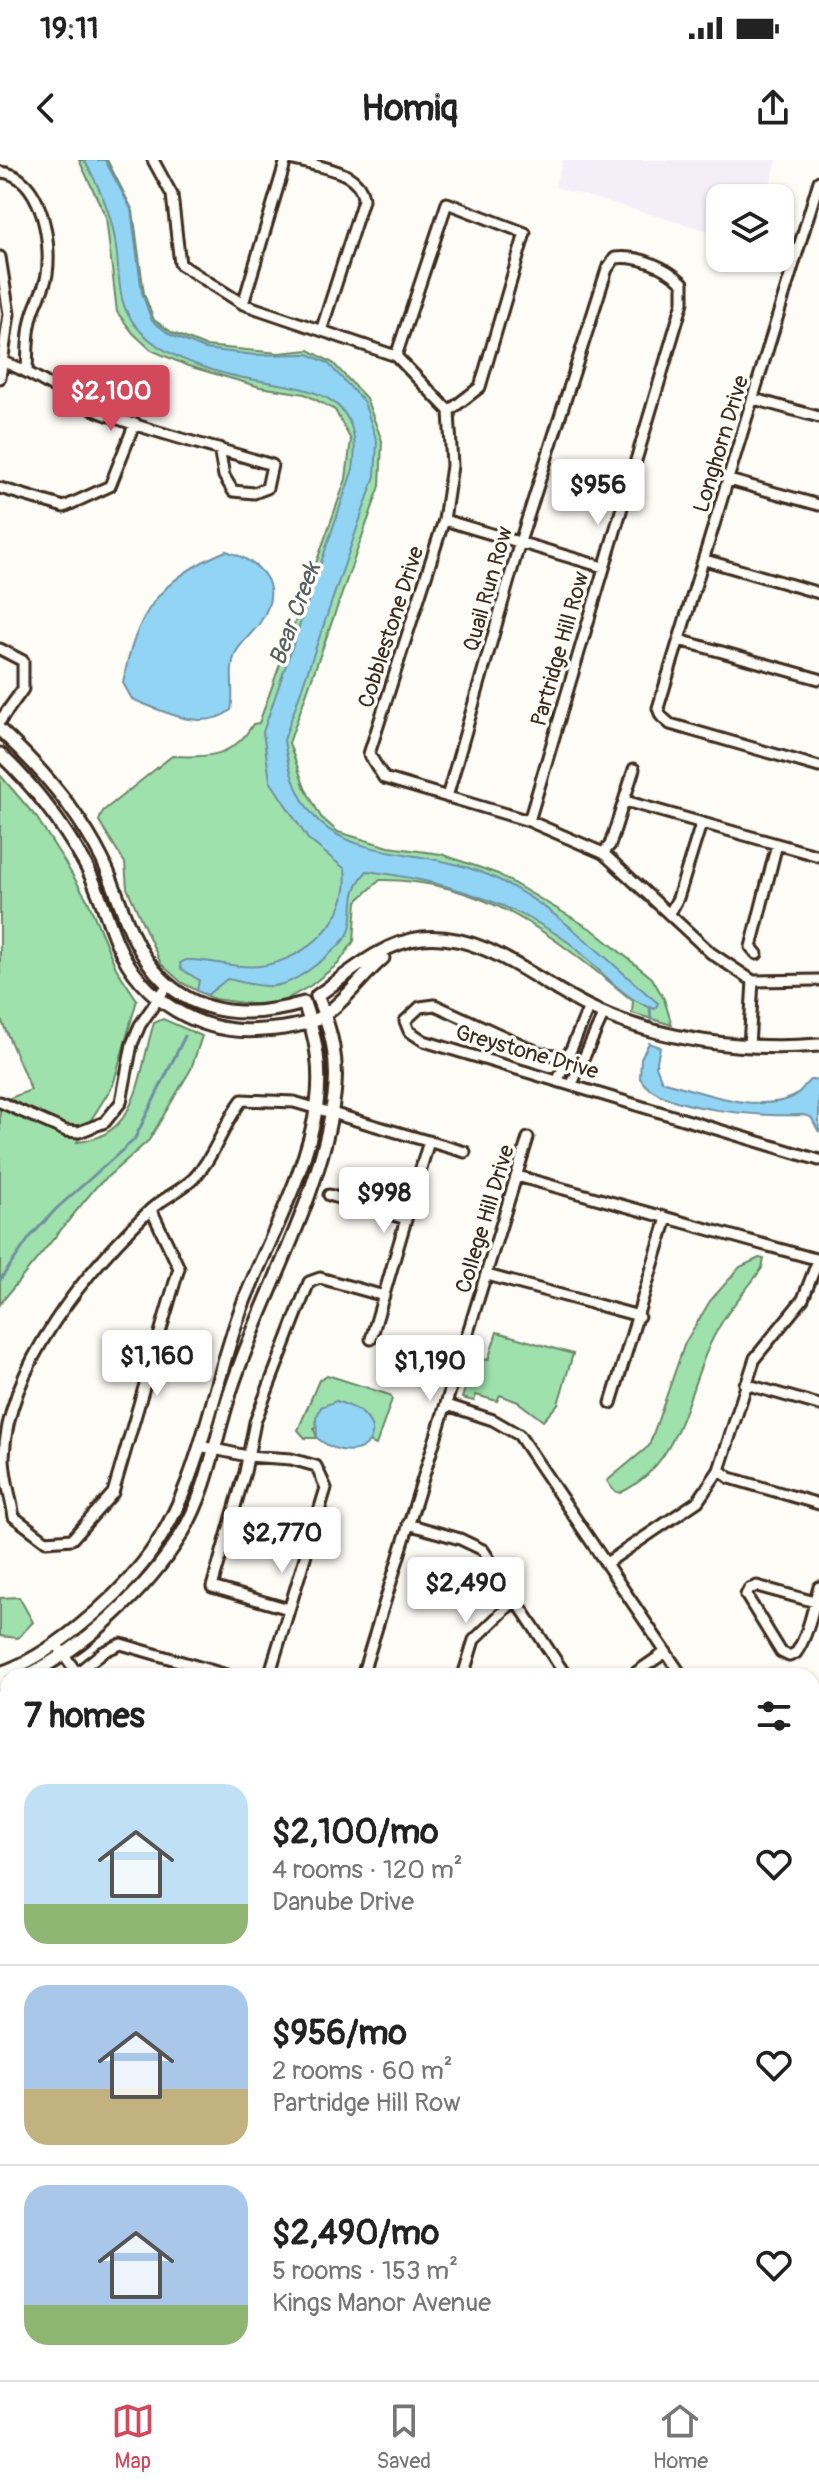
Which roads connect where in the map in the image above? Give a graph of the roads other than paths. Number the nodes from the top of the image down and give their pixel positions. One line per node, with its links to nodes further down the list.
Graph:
1 (153, 160): 8 (street)
2 (286, 160): 8 (street)
3 (294, 160): 9 (street)
4 (0, 172): 12 (street)
5 (819, 181): 14 (street, Longhorn Drive)
6 (0, 257): 11 (street)
7 (615, 258): 23 (street, Quail Run Row); 25 (street, Partridge Hill Row)
8 (243, 304): 9 (street)
9 (322, 328): 10 (street)
10 (396, 356): 15 (street); 15 (street)
11 (2, 364): 12 (street); 13 (street)
12 (27, 370): 17 (street)
13 (0, 378)
14 (754, 399): 16 (street); 19 (street, Longhorn Drive)
15 (449, 411): 22 (street, Cobblestone Drive)
16 (819, 417)
17 (135, 423): 18 (street); 20 (street)
18 (219, 448): 18 (street)
19 (729, 480): 21 (street); 24 (street, Longhorn Drive)
20 (0, 488)
21 (819, 505)
22 (444, 520): 23 (street); 35 (street, Cobblestone Drive)
23 (519, 545): 25 (street); 35 (street, Quail Run Row)
24 (705, 560): 26 (street); 27 (street, Longhorn Drive)
25 (603, 567): 39 (street, Partridge Hill Row)
26 (819, 593)
27 (679, 640): 29 (street); 33 (street, Longhorn Drive)
28 (0, 649): 30 (street)
29 (819, 679)
30 (0, 721)
31 (0, 730): 37 (street)
32 (0, 754): 38 (street)
33 (819, 767)
34 (634, 769): 36 (street)
35 (447, 797): 39 (street, Cobblestone Drive)
36 (625, 801): 40 (street); 42 (street)
37 (69, 805): 38 (street); 49 (street)
38 (55, 815): 51 (street)
39 (529, 821): 42 (street, Cobblestone Drive)
40 (701, 824): 41 (street); 44 (street)
41 (777, 844): 43 (street); 46 (street)
42 (603, 853): 44 (street, Cobblestone Drive)
43 (819, 856)
44 (670, 913): 48 (street, Cobblestone Drive)
45 (398, 944): 50 (street); 53 (street); 55 (street)
46 (757, 954)
47 (819, 980): 48 (street)
48 (753, 981): 58 (street)
49 (167, 986): 51 (street); 52 (street)
50 (317, 996): 52 (street); 55 (street)
51 (157, 998): 56 (street); 62 (street)
52 (304, 1003): 56 (street)
53 (589, 1007): 54 (street); 59 (street)
54 (604, 1013): 58 (street); 61 (street)
55 (325, 1015): 56 (street); 64 (street)
56 (310, 1021): 63 (street)
57 (819, 1045): 58 (street)
58 (749, 1046)
59 (568, 1057): 60 (street); 60 (street, Greystone Drive)
60 (558, 1080): 61 (street, Greystone Drive)
61 (572, 1084): 68 (street, Greystone Drive)
62 (0, 1102)
63 (316, 1109): 64 (street); 71 (street); 83 (street)
64 (331, 1112): 66 (street); 84 (street)
65 (528, 1138): 69 (street, College Hill Drive)
66 (429, 1141): 67 (street); 73 (street)
67 (465, 1152)
68 (819, 1160)
69 (517, 1176): 72 (street); 75 (street, College Hill Drive)
70 (329, 1195): 73 (street)
71 (151, 1209): 71 (street)
72 (667, 1218): 74 (street); 77 (street)
73 (406, 1219): 76 (street)
74 (819, 1260): 79 (street)
75 (487, 1275): 77 (street); 81 (street, College Hill Drive)
76 (384, 1296): 78 (street); 85 (street)
77 (639, 1316): 80 (street)
78 (371, 1339)
79 (745, 1384): 82 (street); 86 (street)
80 (611, 1403)
81 (447, 1405): 88 (street, College Hill Drive); 89 (street)
82 (819, 1405)
83 (200, 1446): 84 (street); 94 (street)
84 (215, 1449): 85 (street); 96 (street)
85 (247, 1456): 93 (street); 93 (street)
86 (719, 1470): 87 (street); 89 (street)
87 (819, 1504)
88 (408, 1524): 91 (street); 103 (street, College Hill Drive)
89 (608, 1562): 95 (street)
90 (819, 1587): 92 (street)
91 (513, 1602): 104 (street); 105 (street)
92 (815, 1602): 92 (street)
93 (289, 1609): 102 (street)
94 (55, 1644): 96 (street); 97 (street)
95 (666, 1652): 106 (street); 107 (street)
96 (64, 1654): 98 (street); 99 (street)
97 (16, 1668)
98 (40, 1668)
99 (74, 1668)
100 (85, 1668): 101 (street)
101 (203, 1668)
102 (271, 1668)
103 (364, 1668)
104 (465, 1668)
105 (560, 1668)
106 (643, 1668)
107 (677, 1668)

